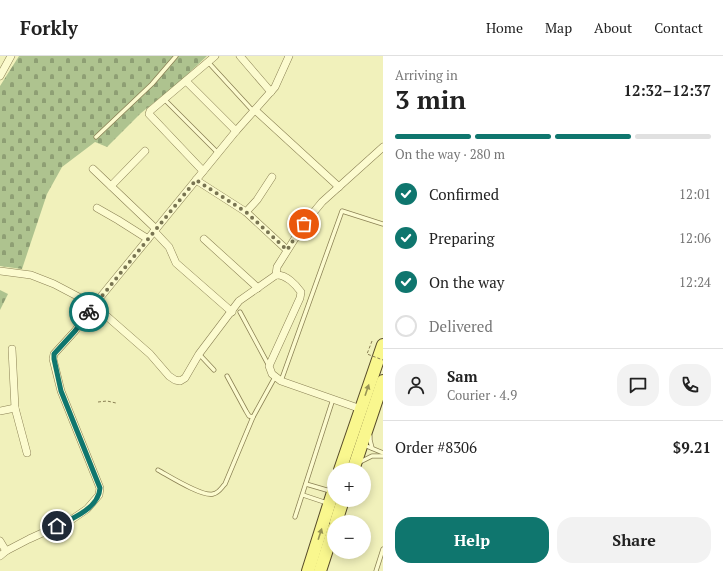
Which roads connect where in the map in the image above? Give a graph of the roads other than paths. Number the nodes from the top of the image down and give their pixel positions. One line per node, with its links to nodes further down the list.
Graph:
1 (11, 56): 7 (street)
2 (176, 56): 13 (lane)
3 (215, 56): 6 (street)
4 (240, 56): 9 (street)
5 (289, 56): 9 (street)
6 (208, 62): 8 (street); 11 (lane)
7 (0, 76)
8 (186, 81): 10 (street); 12 (street)
9 (271, 92): 11 (street)
10 (164, 99): 16 (lane); 18 (street)
11 (254, 110): 12 (street); 22 (street)
12 (236, 131): 16 (street)
13 (96, 136)
14 (383, 147): 22 (street)
15 (145, 151): 21 (street)
16 (218, 152): 18 (street)
17 (93, 169): 21 (street)
18 (203, 171): 20 (street)
19 (272, 177): 24 (street)
20 (196, 180): 24 (street); 26 (street)
21 (111, 186): 26 (street)
22 (339, 187): 29 (street)
23 (97, 208): 27 (street)
24 (246, 212): 29 (street)
25 (383, 224): 42 (lane)
26 (155, 230): 27 (street); 34 (street)
27 (148, 239): 33 (street)
28 (204, 239): 32 (street)
29 (287, 250): 31 (street)
30 (0, 271): 33 (street)
31 (276, 275): 32 (street); 39 (street)
32 (258, 288): 34 (street)
33 (94, 305): 38 (street); 67 (street)
34 (232, 312): 38 (street)
35 (240, 312): 39 (lane)
36 (378, 343): 46 (main road, one-way to 36)
37 (12, 349): 45 (street)
38 (199, 354): 40 (lane)
39 (269, 366): 42 (street)
40 (214, 370)
41 (227, 376): 48 (lane)
42 (278, 379): 44 (street); 48 (lane)
43 (383, 381): 50 (main road)
44 (333, 399): 46 (street); 58 (lane)
45 (15, 408): 47 (street); 52 (street)
46 (360, 409): 49 (main road)
47 (0, 410)
48 (253, 417): 57 (lane)
49 (350, 440): 50 (lane); 54 (main road)
50 (367, 446): 51 (lane); 55 (main road)
51 (383, 452)
52 (27, 453)
53 (383, 456): 56 (lane)
54 (342, 463)
55 (356, 463)
56 (361, 463)
57 (158, 470)
58 (306, 484): 59 (lane); 60 (lane)
59 (327, 493)
60 (302, 495): 61 (lane); 63 (lane)
61 (327, 495)
62 (328, 507): 69 (main road, one-way to 62)
63 (295, 517)
64 (0, 541): 67 (street)
65 (383, 549): 71 (lane)
66 (327, 550): 70 (main road)
67 (6, 551): 68 (street)
68 (0, 556)
69 (308, 571)
70 (320, 571)
71 (376, 571)

